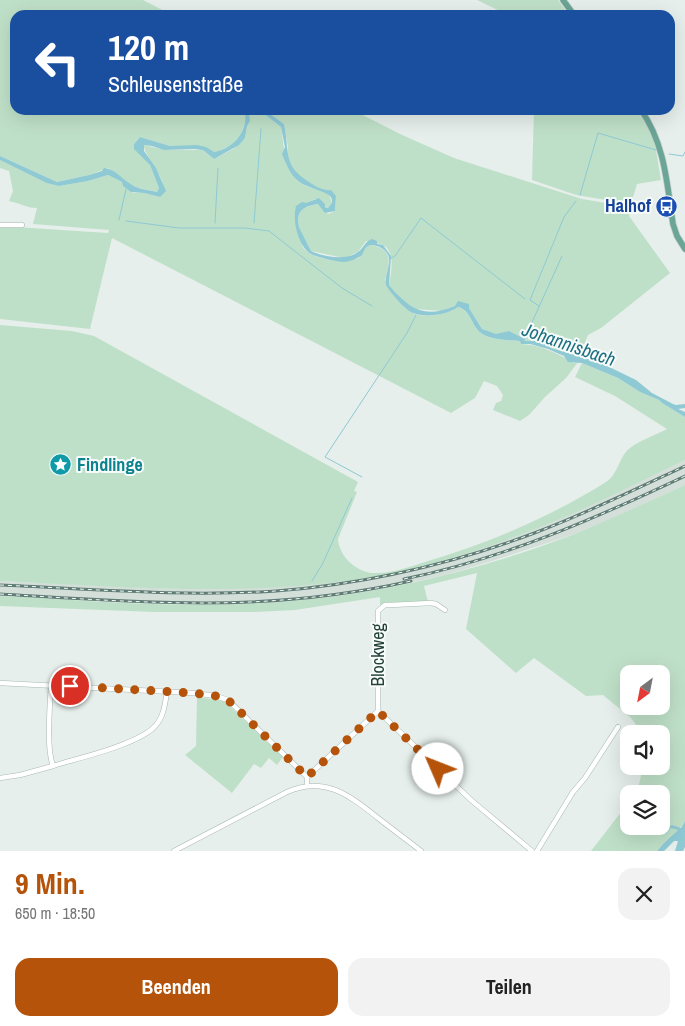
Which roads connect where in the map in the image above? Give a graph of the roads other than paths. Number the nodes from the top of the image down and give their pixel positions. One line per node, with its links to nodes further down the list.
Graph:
1 (644, 115): 4 (main road)
2 (0, 225): 3 (street)
3 (22, 225)
4 (685, 250)
5 (445, 610): 9 (street, Blockweg)
6 (0, 683): 7 (street)
7 (51, 685): 8 (street); 11 (street)
8 (167, 692): 11 (street); 12 (street)
9 (378, 711): 12 (street); 17 (street)
10 (618, 727): 18 (street)
11 (53, 766): 13 (street)
12 (307, 777): 14 (street)
13 (0, 778)
14 (307, 786): 15 (street); 16 (street)
15 (174, 851)
16 (421, 851)
17 (532, 851)
18 (538, 851)

